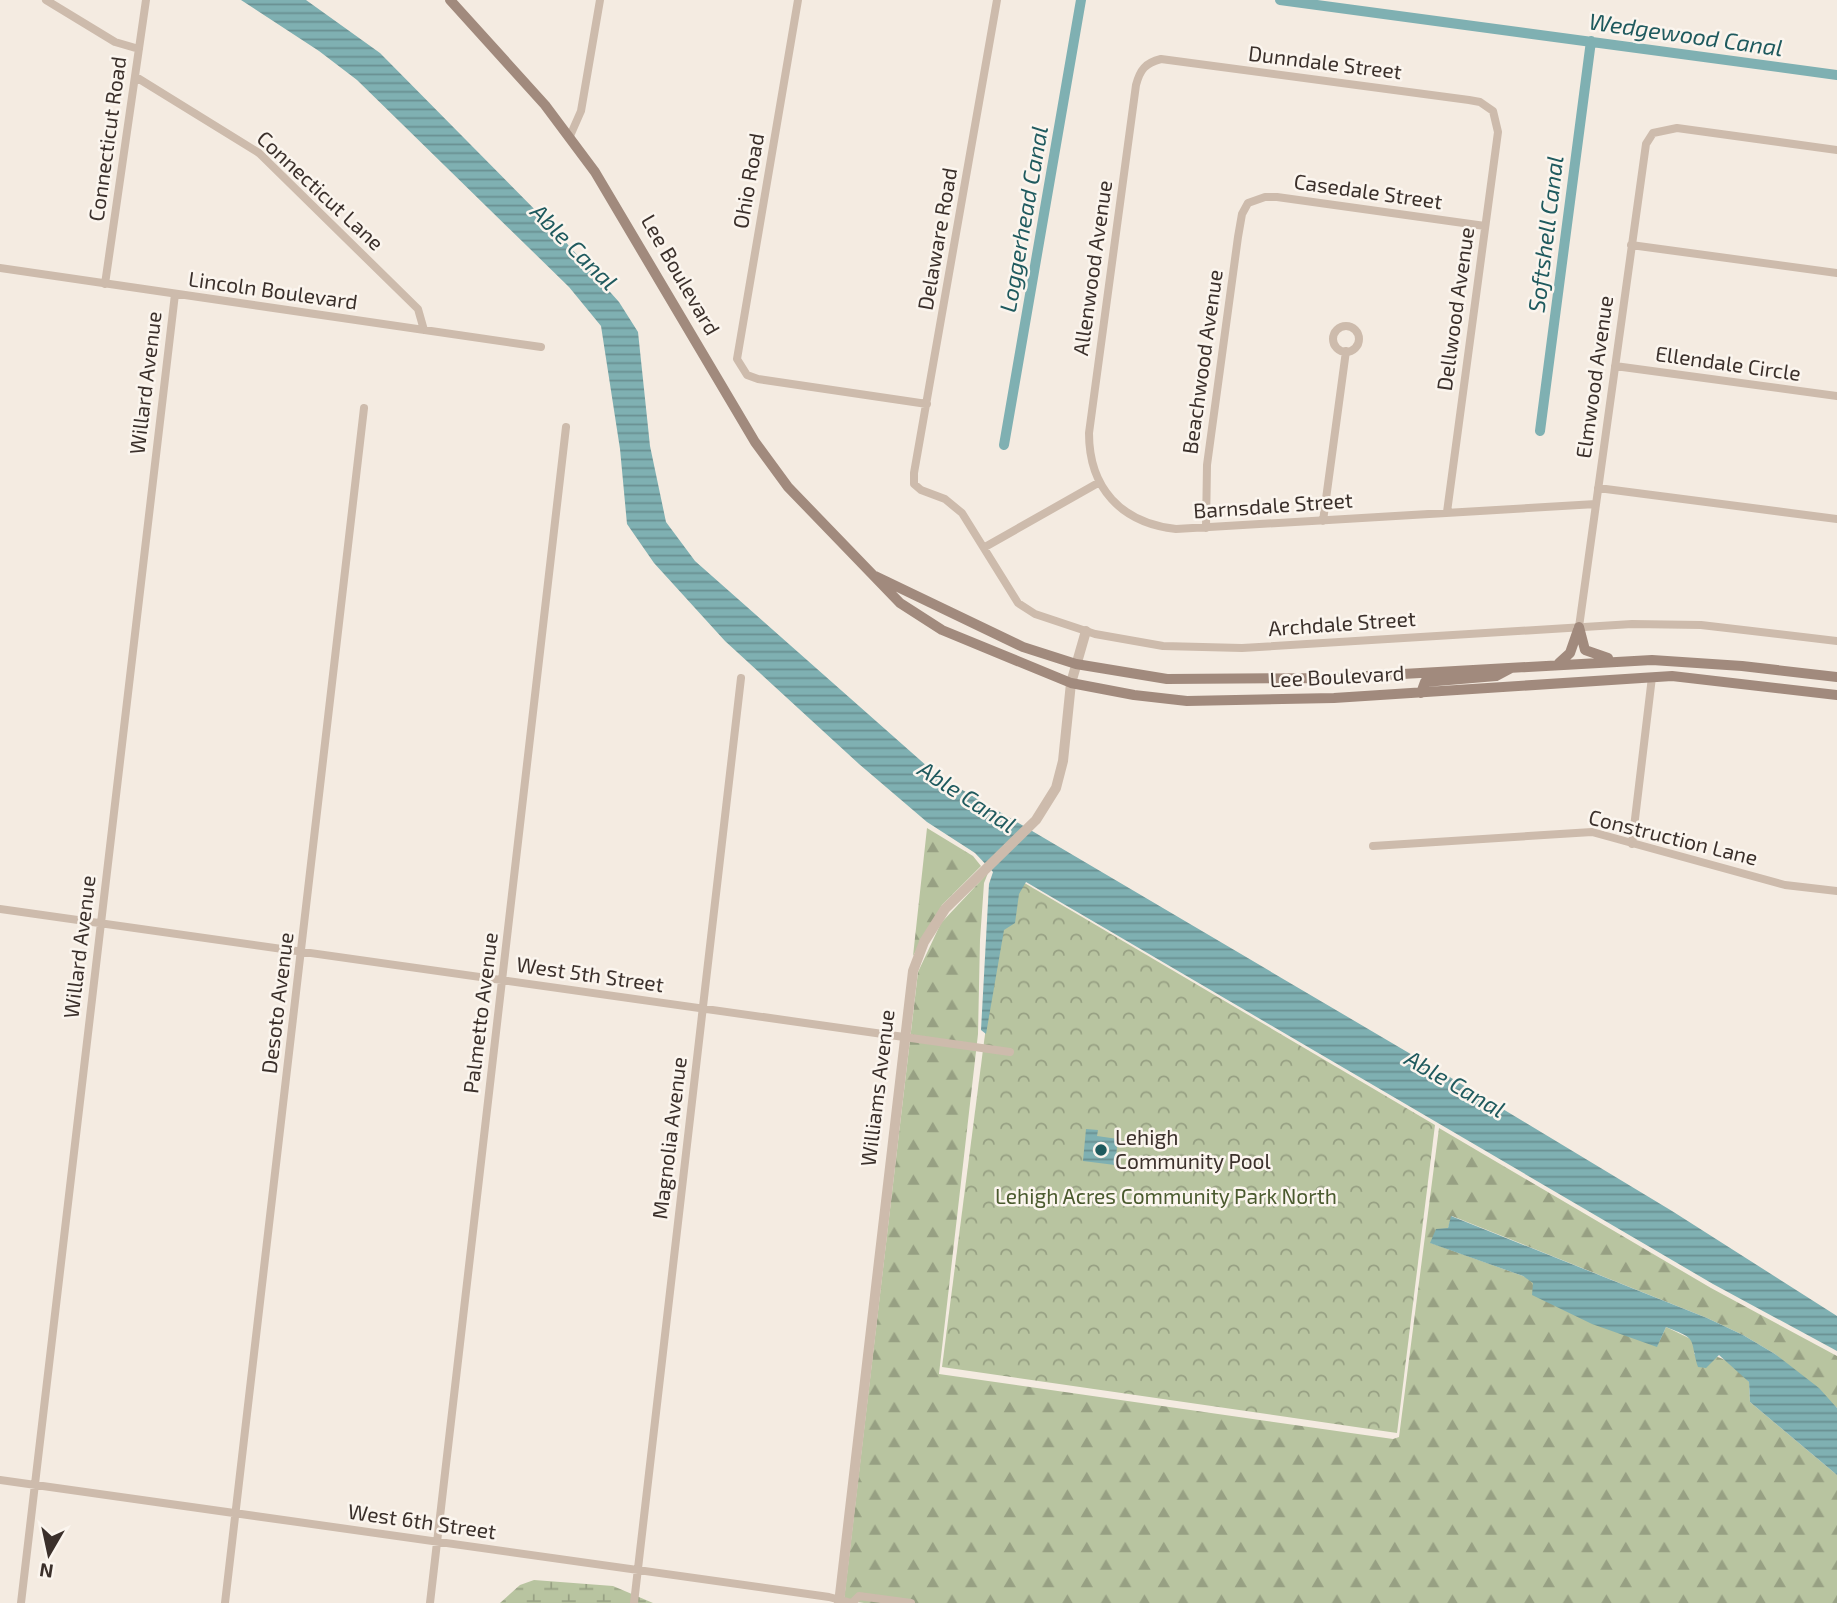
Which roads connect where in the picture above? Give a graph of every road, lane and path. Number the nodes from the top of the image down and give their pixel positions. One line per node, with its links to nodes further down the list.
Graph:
1 (46, 0): 7 (street)
2 (146, 0): 7 (street, Connecticut Road)
3 (450, 0): 11 (main road, Lee Boulevard)
4 (600, 0): 11 (street)
5 (799, 0): 25 (street, Ohio Road)
6 (997, 0): 25 (street, Delaware Road)
7 (139, 49): 9 (street, Connecticut Road)
8 (1148, 62): 10 (street, Dunndale Street); 28 (street, Allenwood Avenue)
9 (135, 77): 18 (street, Connecticut Road); 20 (street, Connecticut Lane)
10 (1493, 111): 14 (street, Dellwood Avenue)
11 (570, 136): 37 (main road, Lee Boulevard)
12 (1837, 150): 15 (street, Elmwood Avenue)
13 (1248, 203): 14 (street, Casedale Street); 35 (street, Beachwood Avenue)
14 (1485, 226): 32 (street, Dellwood Avenue)
15 (1631, 245): 17 (street); 23 (street, Elmwood Avenue)
16 (0, 268): 18 (street, Lincoln Boulevard)
17 (1837, 273)
18 (105, 284): 19 (street, Lincoln Boulevard)
19 (175, 294): 20 (street, Lincoln Boulevard); 56 (street, Willard Avenue)
20 (424, 330): 21 (street, Lincoln Boulevard)
21 (541, 347)
22 (1346, 351): 34 (street)
23 (1615, 366): 24 (street, Ellendale Circle); 30 (street, Elmwood Avenue)
24 (1837, 396)
25 (927, 404): 29 (street, Delaware Road)
26 (363, 408): 57 (street, Desoto Avenue)
27 (566, 428): 58 (street, Palmetto Avenue)
28 (1098, 483): 35 (street, Barnsdale Street); 36 (street)
29 (915, 484): 36 (street, Archdale Street)
30 (1598, 488): 31 (street, Elmwood Avenue); 33 (street)
31 (1596, 504): 32 (street, Barnsdale Street); 38 (street, Elmwood Avenue)
32 (1447, 512): 34 (street, Barnsdale Street)
33 (1837, 519)
34 (1322, 521): 35 (street, Barnsdale Street)
35 (1206, 528)
36 (985, 547): 39 (street, Archdale Street)
37 (869, 573): 43 (main road, Lee Boulevard); 49 (main road, Lee Boulevard)
38 (1578, 627): 39 (street, Archdale Street); 40 (street, Archdale Street); 42 (main road); 44 (main road)
39 (1086, 631): 43 (street, Williams Avenue)
40 (1837, 641)
41 (1652, 660): 42 (main road, Lee Boulevard); 46 (main road); 47 (main road, Lee Boulevard)
42 (1618, 661): 44 (main road, Lee Boulevard)
43 (1076, 664): 45 (main road, Lee Boulevard); 49 (street, Williams Avenue)
44 (1558, 664): 45 (main road, Lee Boulevard)
45 (1513, 667): 50 (main road)
46 (1652, 677): 50 (main road, Lee Boulevard); 51 (main road, Lee Boulevard); 52 (street)
47 (1837, 677)
48 (741, 678): 59 (street, Magnolia Avenue)
49 (1072, 683): 50 (main road, Lee Boulevard); 60 (street, Williams Avenue)
50 (1421, 692)
51 (1837, 695)
52 (1632, 844): 53 (street, Construction Lane); 54 (street, Construction Lane)
53 (1373, 846)
54 (1837, 891)
55 (0, 909): 56 (street, West 5th Street)
56 (100, 923): 57 (street, West 5th Street); 63 (street, Willard Avenue)
57 (301, 952): 58 (street, West 5th Street); 64 (street, Desoto Avenue)
58 (502, 980): 59 (street, West 5th Street); 65 (street, Palmetto Avenue)
59 (703, 1009): 60 (street, West 5th Street); 66 (street, Magnolia Avenue)
60 (904, 1037): 61 (street, West 5th Street); 67 (street, Williams Avenue)
61 (1010, 1052)
62 (0, 1480): 63 (street, West 6th Street)
63 (34, 1485): 64 (street, West 6th Street); 68 (street, Willard Avenue)
64 (236, 1514): 65 (street, West 6th Street); 69 (street, Desoto Avenue)
65 (437, 1542): 66 (street, West 6th Street); 70 (street, Palmetto Avenue)
66 (638, 1570): 67 (street, West 6th Street); 71 (street, Magnolia Avenue)
67 (839, 1602): 72 (street, West 6th Street)
68 (21, 1603)
69 (225, 1603)
70 (430, 1603)
71 (634, 1603)
72 (852, 1603): 73 (street, West 6th Street)
73 (911, 1603)

